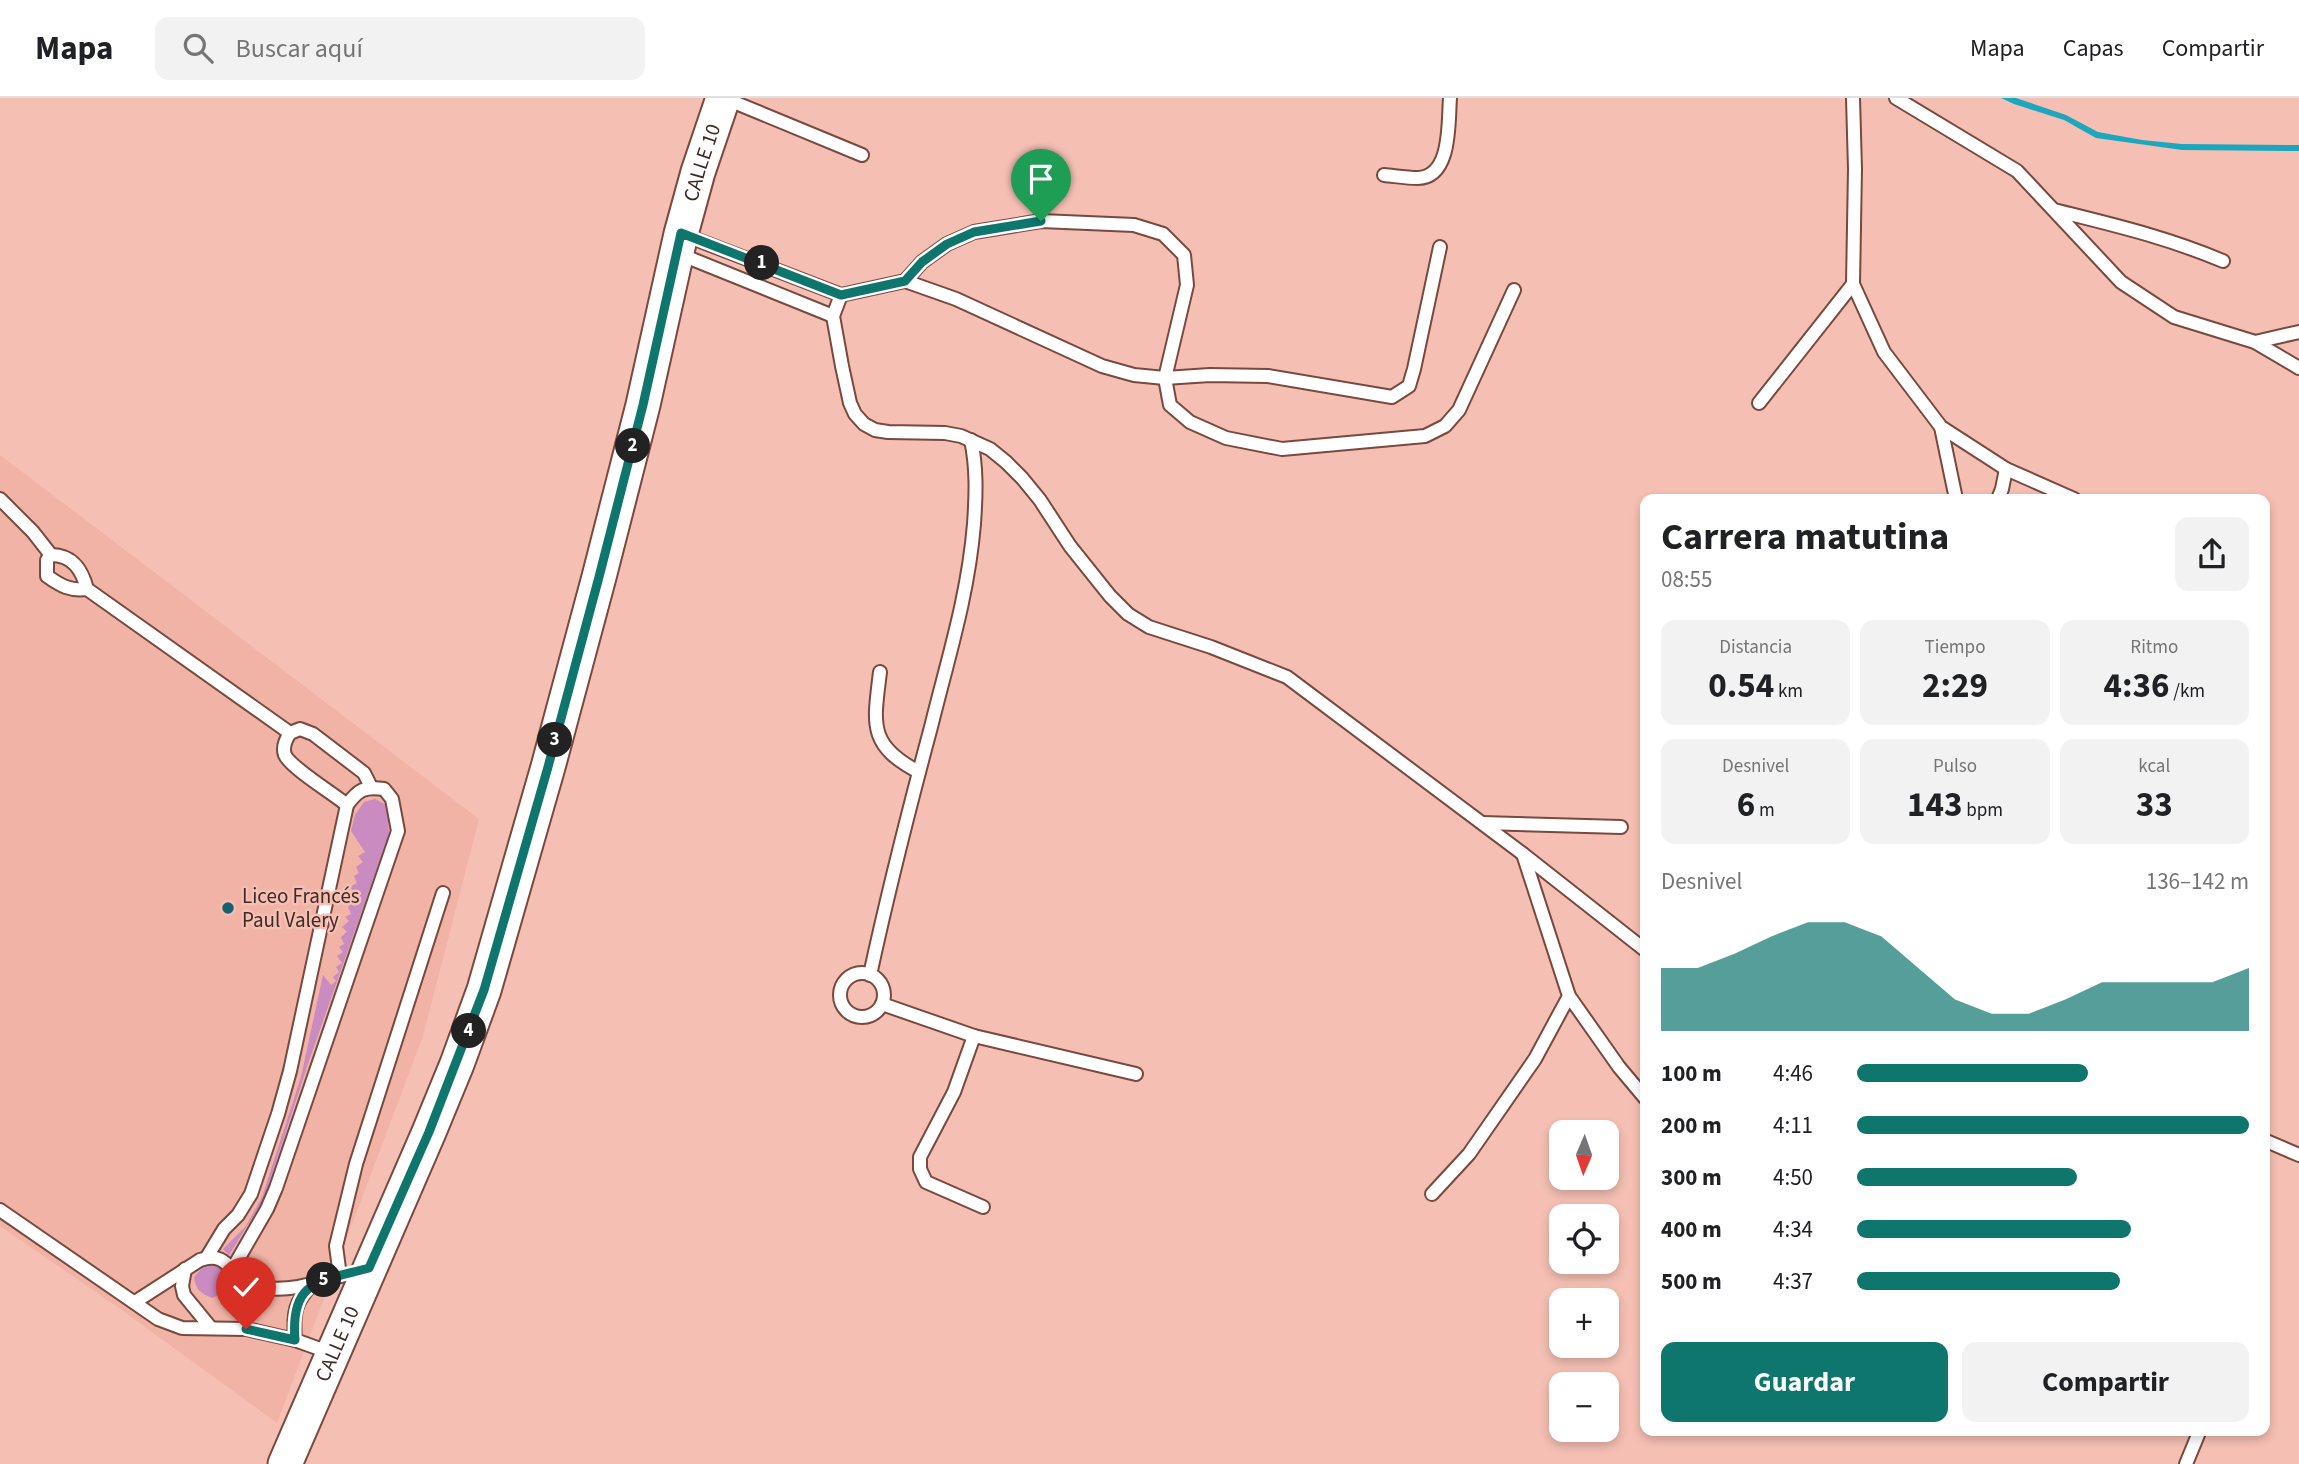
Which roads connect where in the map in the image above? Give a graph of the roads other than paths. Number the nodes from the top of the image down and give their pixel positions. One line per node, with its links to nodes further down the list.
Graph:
1 (723, 98): 5 (lane); 8 (main road, CALLE 10)
2 (1450, 98): 6 (lane)
3 (1853, 98): 12 (lane)
4 (1896, 98): 7 (lane)
5 (862, 155)
6 (1384, 175)
7 (2054, 210): 10 (lane); 17 (lane)
8 (679, 243): 14 (lane); 15 (lane); 54 (main road, CALLE 10)
9 (1440, 247): 19 (lane)
10 (2223, 261)
11 (905, 281): 14 (lane); 19 (lane); 19 (lane)
12 (1853, 284): 20 (lane); 21 (lane)
13 (1514, 290): 19 (lane)
14 (841, 295): 15 (lane)
15 (833, 316): 22 (lane)
16 (2299, 332): 17 (lane)
17 (2255, 342): 18 (lane)
18 (2299, 368)
19 (1166, 378)
20 (1759, 403)
21 (1941, 426): 23 (lane); 24 (lane)
22 (971, 440): 32 (lane); 35 (lane)
23 (2006, 470): 25 (lane); 26 (lane)
24 (1955, 494)
25 (2000, 494)
26 (2062, 494)
27 (0, 499): 28 (lane)
28 (51, 555): 29 (lane); 29 (lane)
29 (88, 589): 31 (lane)
30 (880, 672): 32 (lane)
31 (290, 733): 33 (lane); 34 (lane)
32 (919, 772): 40 (lane)
33 (371, 787): 34 (lane); 52 (lane)
34 (347, 805): 51 (lane)
35 (1482, 822): 36 (lane); 37 (lane)
36 (1621, 827)
37 (1523, 854): 39 (lane); 41 (lane)
38 (443, 893): 54 (lane)
39 (1640, 946)
40 (870, 975): 42 (lane); 42 (lane)
41 (1569, 996): 45 (lane); 48 (lane)
42 (882, 1004): 43 (lane)
43 (974, 1036): 44 (lane); 49 (lane)
44 (1136, 1074)
45 (1640, 1092)
46 (2270, 1143): 47 (lane)
47 (2299, 1156)
48 (1432, 1195)
49 (983, 1207)
50 (0, 1210): 56 (lane)
51 (207, 1257): 52 (lane); 53 (lane)
52 (233, 1268): 55 (lane)
53 (185, 1269): 56 (lane); 57 (lane)
54 (355, 1272): 55 (lane); 59 (main road, CALLE 10)
55 (314, 1283): 58 (lane)
56 (135, 1302): 57 (lane)
57 (211, 1328): 58 (lane)
58 (295, 1340): 59 (lane)
59 (334, 1354): 61 (main road, CALLE 10)
60 (2198, 1436): 62 (lane)
61 (285, 1464)
62 (2186, 1464)

